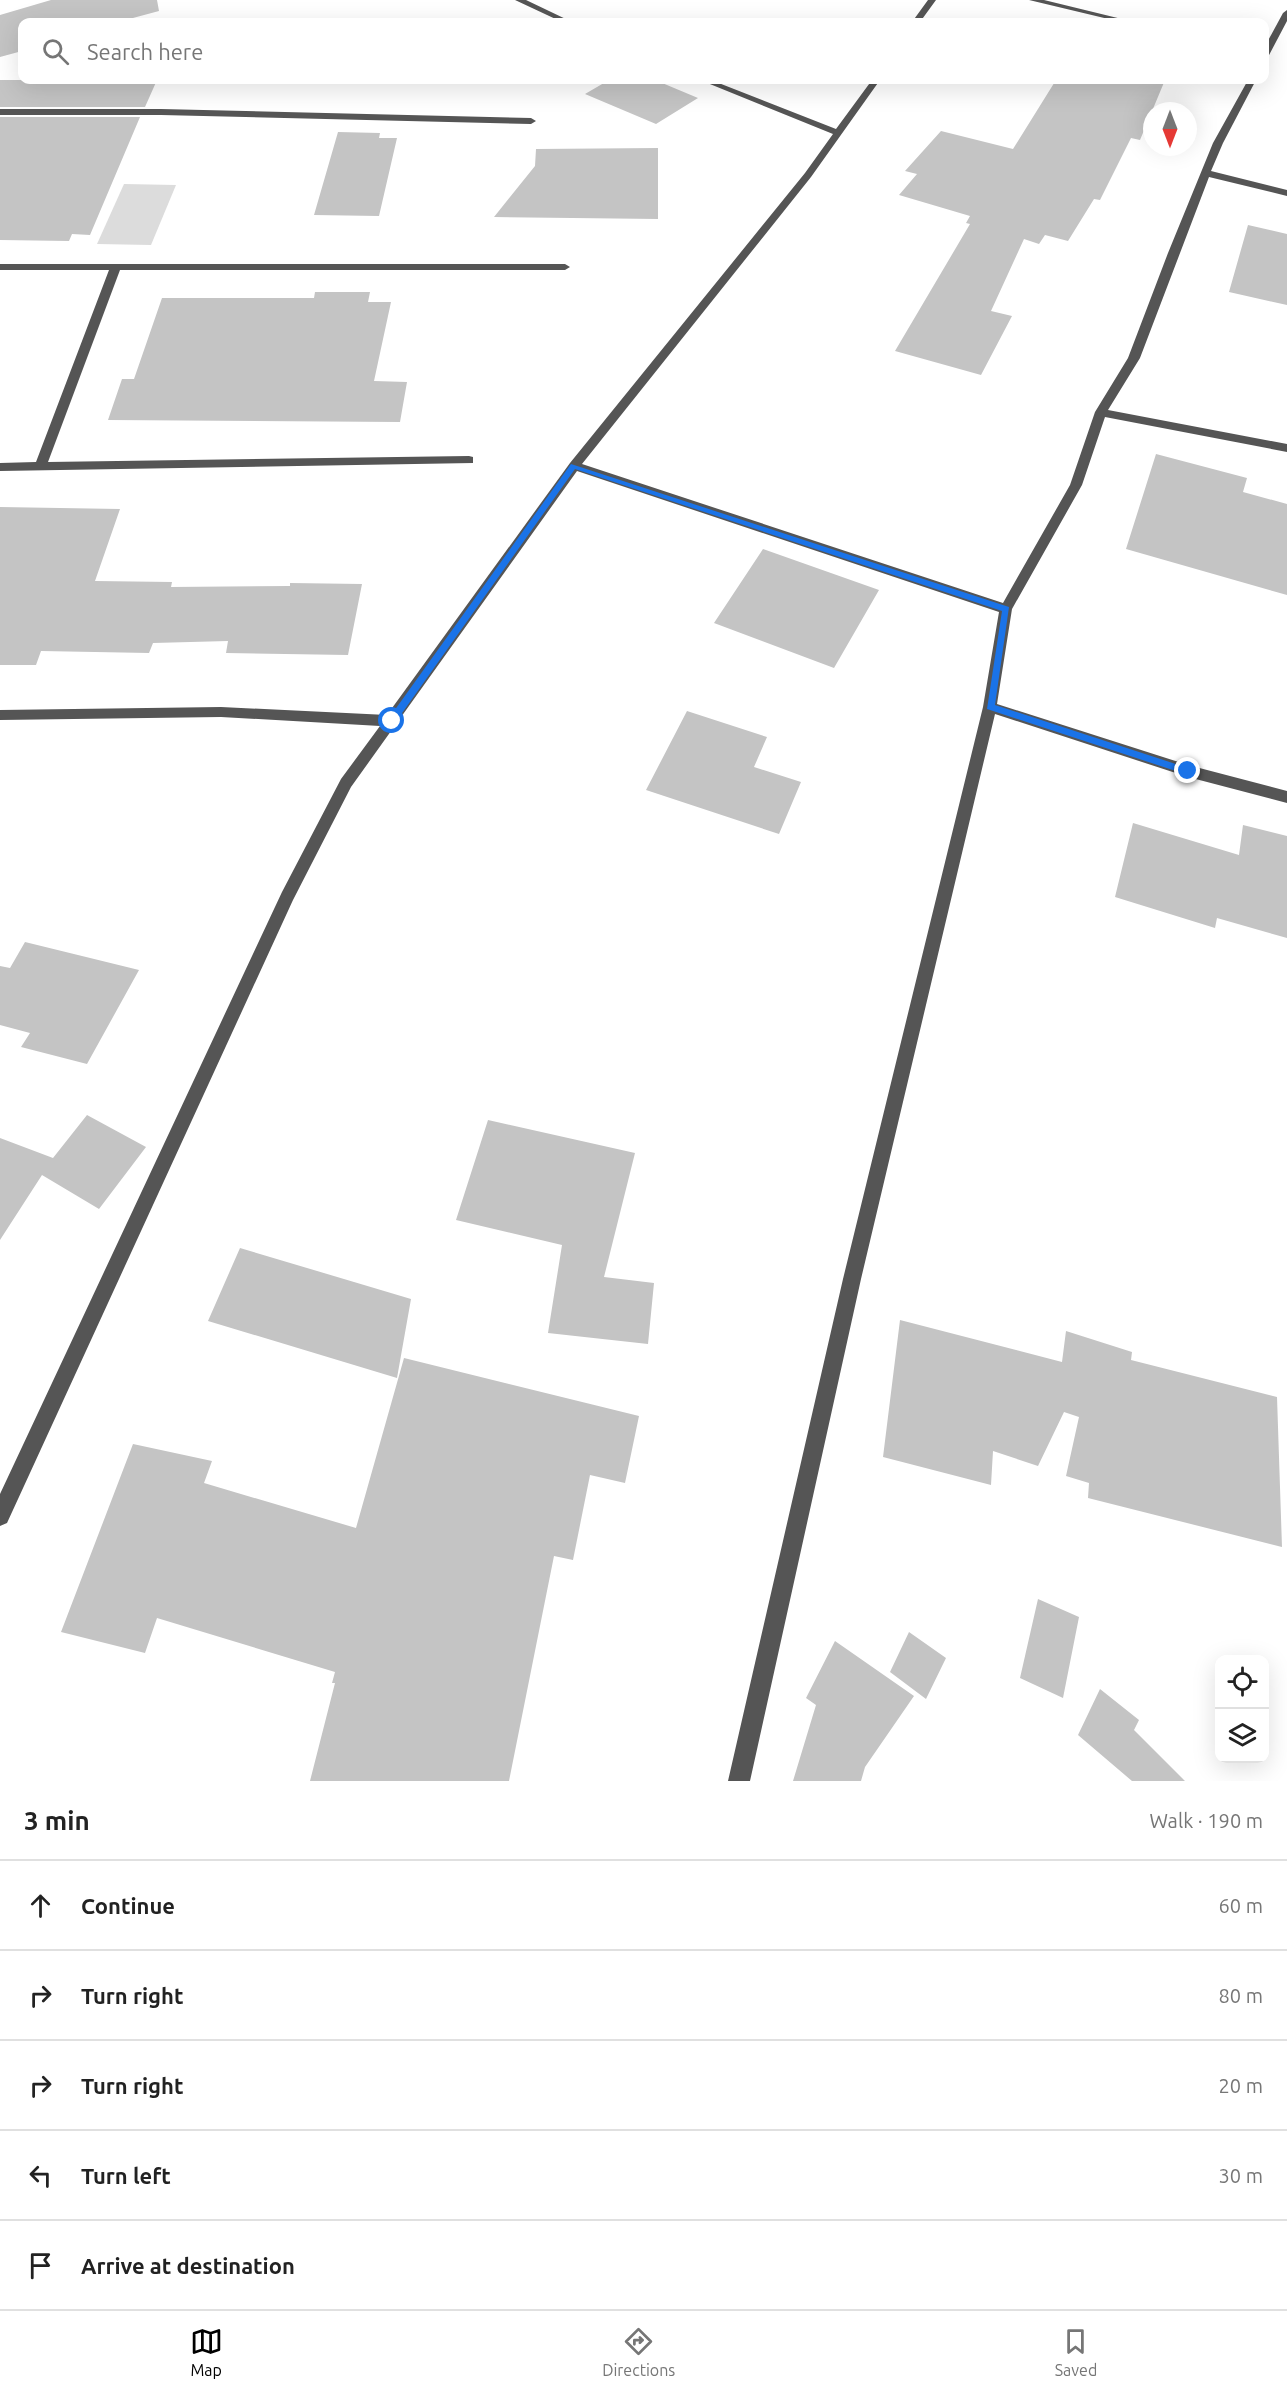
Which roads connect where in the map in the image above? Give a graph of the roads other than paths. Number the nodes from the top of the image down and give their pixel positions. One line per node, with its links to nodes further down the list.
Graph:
1 (519, 0): 5 (street)
2 (932, 0): 6 (street)
3 (1033, 0): 7 (street)
4 (1287, 13): 8 (street)
5 (559, 18)
6 (919, 18)
7 (1112, 18)
8 (1269, 47)
9 (714, 84): 14 (street)
10 (873, 84): 14 (street)
11 (1250, 84): 15 (street)
12 (0, 112): 13 (street)
13 (531, 122)
14 (838, 133): 23 (street)
15 (1206, 173): 16 (street); 20 (street)
16 (1287, 193)
17 (0, 267): 19 (street)
18 (565, 267): 19 (street)
19 (115, 269): 25 (street)
20 (1101, 412): 21 (street); 26 (street)
21 (1287, 448)
22 (469, 460): 25 (street)
23 (574, 466): 26 (street); 29 (street)
24 (0, 467): 25 (street)
25 (40, 467)
26 (1006, 609): 27 (street)
27 (990, 707): 30 (street); 32 (street)
28 (0, 715): 29 (street)
29 (392, 721): 31 (street)
30 (1287, 797)
31 (0, 1516)
32 (739, 1781)

